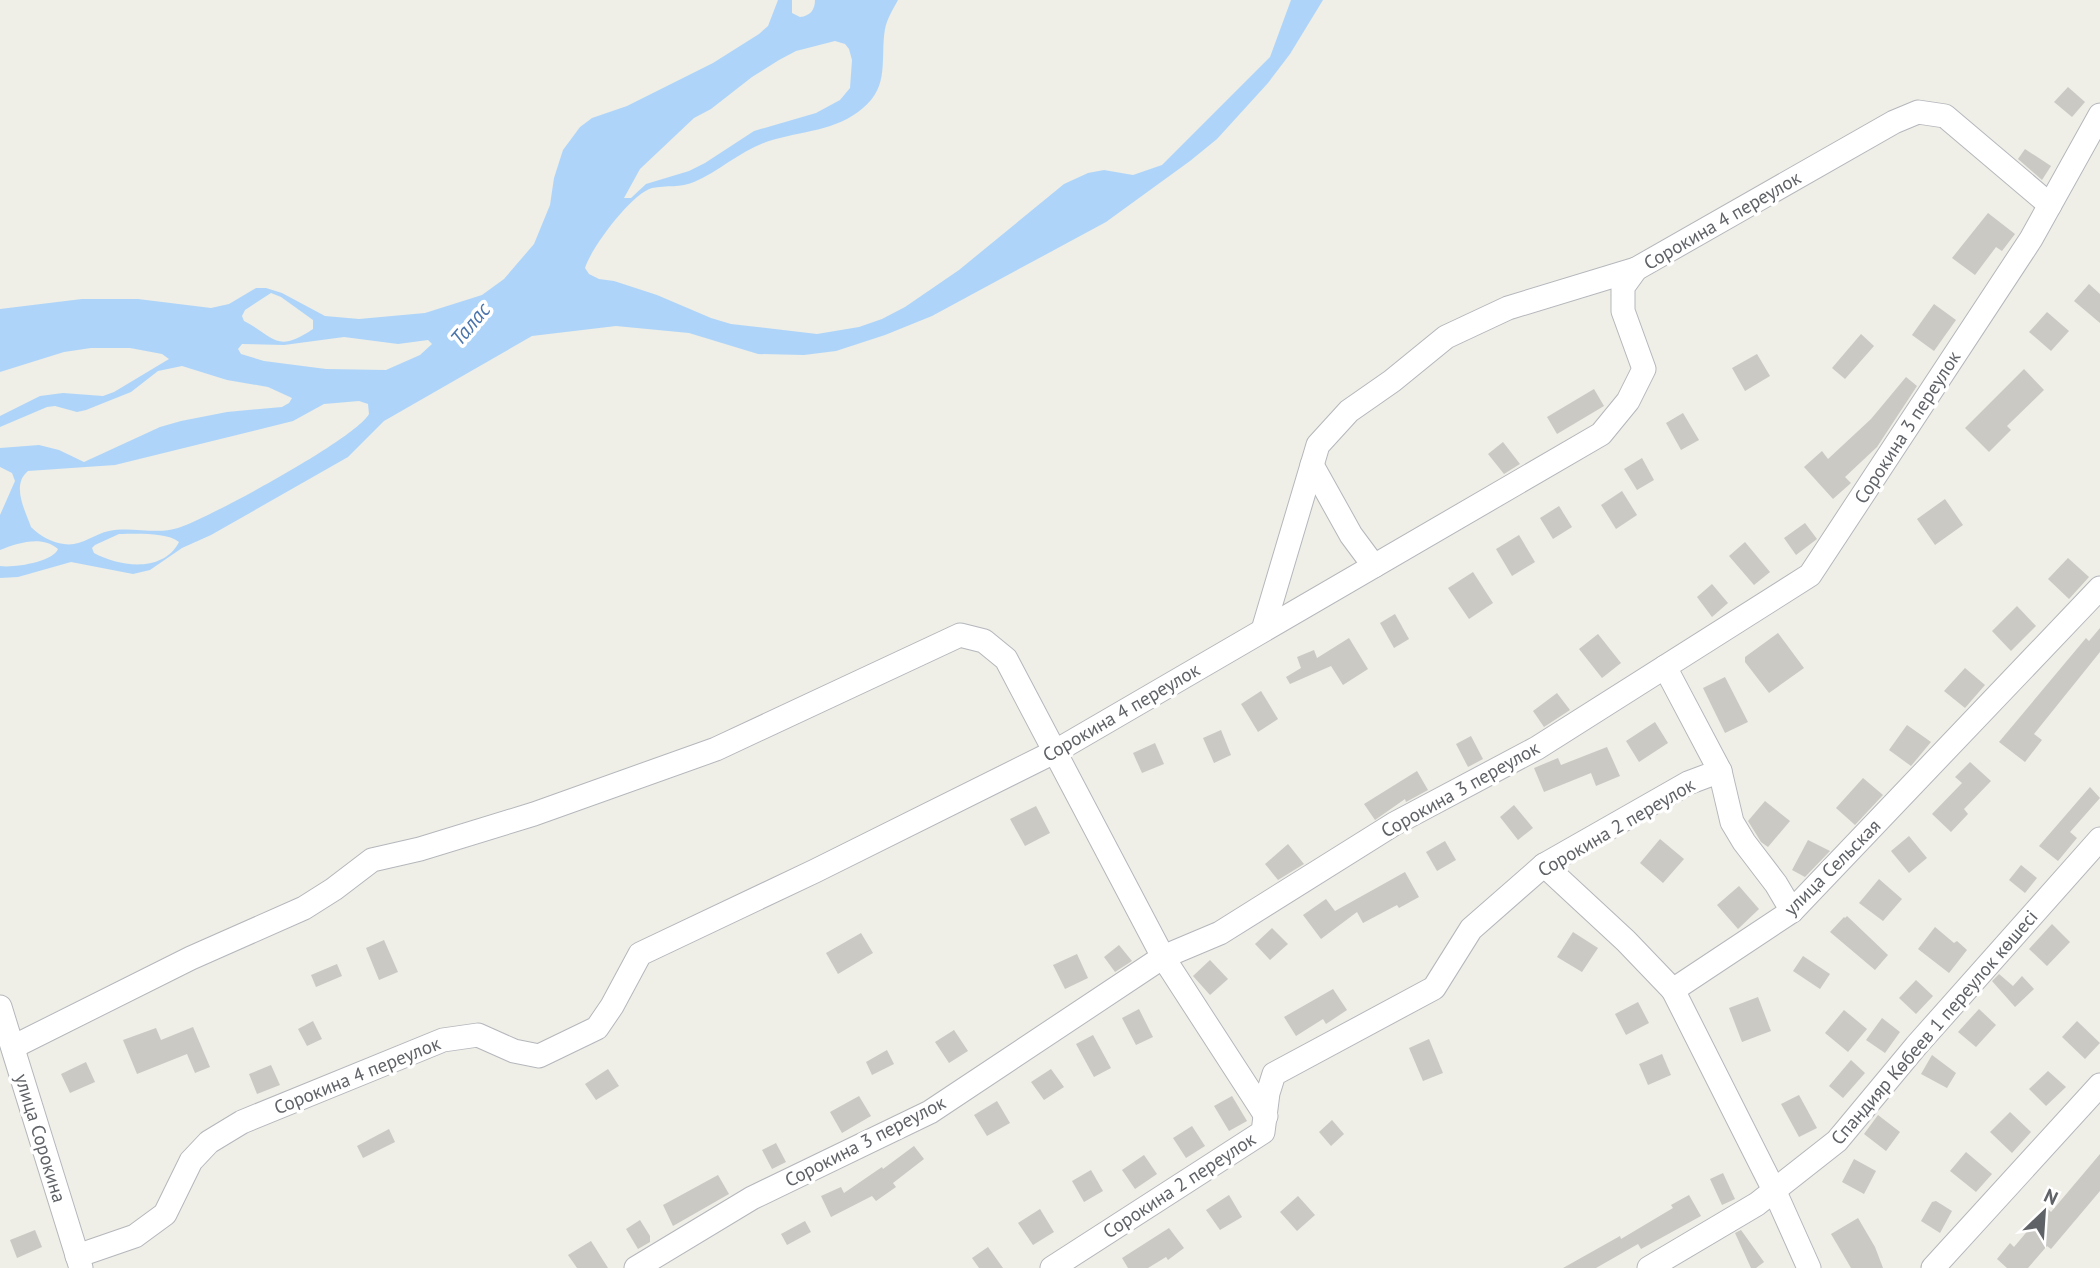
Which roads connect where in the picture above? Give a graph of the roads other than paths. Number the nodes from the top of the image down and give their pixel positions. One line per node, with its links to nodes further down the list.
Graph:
1 (2100, 115): 2 (street, Сорокина 3 переулок)
2 (2050, 205): 3 (street, Сорокина 4 переулок); 8 (street, Сорокина 3 переулок)
3 (1636, 269): 4 (street); 5 (street, Сорокина 4 переулок)
4 (1312, 466): 5 (street); 7 (street)
5 (1374, 566): 7 (street, Сорокина 4 переулок)
6 (2100, 589): 13 (street, улица Сельская)
7 (1263, 630): 9 (street, Сорокина 4 переулок)
8 (1665, 667): 10 (street); 14 (street, Сорокина 3 переулок)
9 (1056, 751): 14 (street); 17 (street); 21 (street, Сорокина 4 переулок)
10 (1720, 771): 12 (street, Сорокина 2 переулок); 13 (street)
11 (2100, 839): 20 (street, Спандияр Көбеев 1 переулок көшесі)
12 (1544, 865): 15 (street); 19 (street, Сорокина 2 переулок)
13 (1792, 911): 15 (street, улица Сельская)
14 (1163, 957): 19 (street); 22 (street, Сорокина 3 переулок)
15 (1673, 990): 20 (street)
16 (0, 1007): 17 (street, улица Сорокина)
17 (13, 1047): 21 (street, улица Сорокина)
18 (2100, 1085): 26 (street)
19 (1266, 1116): 23 (street, Сорокина 2 переулок)
20 (1766, 1198): 24 (street, Спандияр Көбеев 1 переулок көшесі); 25 (street)
21 (79, 1262)
22 (636, 1268)
23 (1052, 1268)
24 (1649, 1268)
25 (1809, 1268)
26 (1933, 1268)

